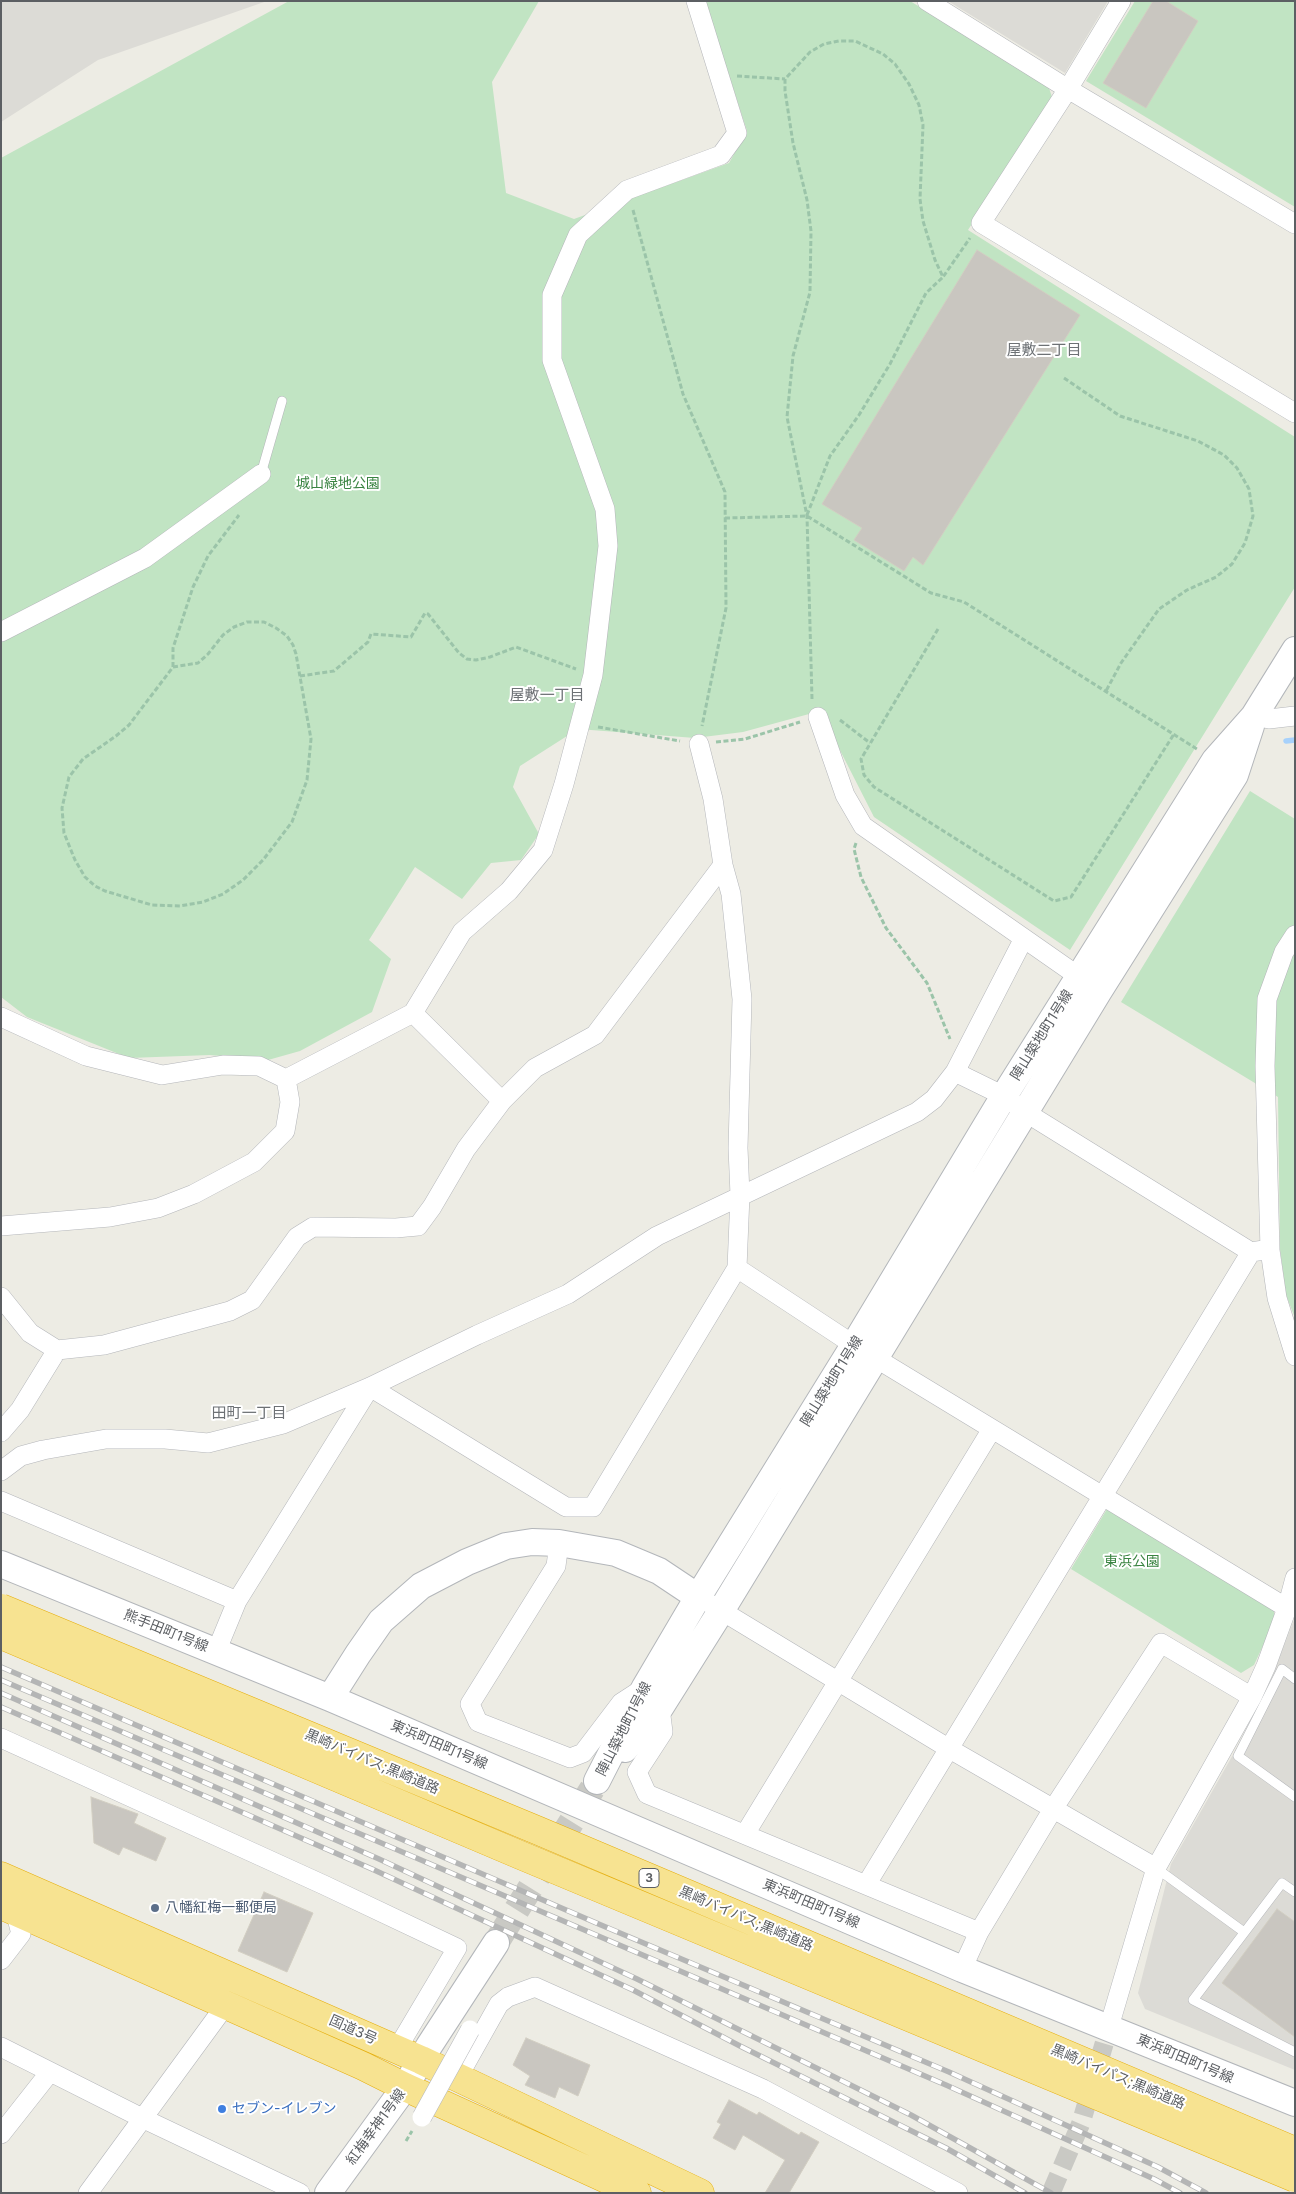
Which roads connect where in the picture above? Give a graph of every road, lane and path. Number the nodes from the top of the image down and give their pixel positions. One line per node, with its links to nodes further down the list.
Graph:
1 (696, 1): 4 (street)
2 (927, 1): 6 (street)
3 (1122, 1): 6 (street)
4 (719, 75): 5 (path); 7 (street)
5 (785, 78): 10 (path); 16 (path)
6 (1068, 89): 8 (street); 9 (street)
7 (627, 190): 17 (path); 23 (street)
8 (981, 223): 10 (path); 13 (street)
9 (1295, 224)
10 (943, 276): 16 (path)
11 (1064, 378): 24 (path)
12 (282, 401): 14 (lane)
13 (1295, 414)
14 (261, 474): 19 (street)
15 (243, 507): 21 (path)
16 (807, 516): 17 (path); 24 (path); 27 (path)
17 (725, 518): 31 (path)
18 (938, 629): 30 (path)
19 (1, 632)
20 (1295, 650): 25 (street, 陣山築地町1号線)
21 (173, 667): 22 (path); 22 (path)
22 (300, 676): 23 (path)
23 (593, 676): 28 (street)
24 (1106, 691): 29 (path)
25 (1254, 716): 26 (street); 32 (street, 陣山築地町1号線); 37 (street, 陣山築地町1号線)
26 (1295, 716)
27 (818, 717): 30 (path); 31 (path); 33 (street)
28 (580, 724): 31 (path); 38 (street)
29 (1174, 734): 30 (path); 32 (path)
30 (870, 743)
31 (699, 744): 34 (street)
32 (1215, 760): 37 (street, 陣山築地町1号線)
33 (863, 826): 36 (street); 40 (path)
34 (723, 865): 43 (street); 45 (street)
35 (1295, 935): 47 (street)
36 (1023, 940): 37 (street); 40 (street)
37 (1089, 984): 42 (street, 陣山築地町1号線); 44 (street, 陣山築地町1号線)
38 (413, 1013): 41 (street); 43 (street)
39 (3, 1022): 41 (street)
40 (956, 1069): 42 (street); 45 (street)
41 (286, 1079): 46 (street)
42 (1004, 1096): 44 (street); 51 (street, 陣山築地町1号線)
43 (502, 1101): 52 (street)
44 (1025, 1112): 48 (street); 54 (street, 陣山築地町1号線)
45 (740, 1195): 49 (street); 55 (street)
46 (1, 1226)
47 (1270, 1250): 48 (street); 53 (street)
48 (1251, 1252): 59 (street)
49 (737, 1268): 51 (street); 55 (street)
50 (2, 1300): 52 (street)
51 (854, 1345): 54 (street); 64 (street, 陣山築地町1号線)
52 (57, 1350): 57 (street)
53 (1295, 1356)
54 (876, 1358): 56 (street); 68 (street, 陣山築地町1号線)
55 (370, 1387): 58 (street); 65 (street)
56 (992, 1429): 59 (street); 72 (street)
57 (1, 1432)
58 (2, 1468)
59 (1102, 1495): 67 (street); 78 (street)
60 (1, 1501): 65 (street)
61 (559, 1543): 64 (street); 73 (street); 75 (street)
62 (1, 1564): 70 (street, 熊手田町1号線)
63 (1295, 1578): 67 (street)
64 (698, 1597): 68 (street); 73 (street, 陣山築地町1号線)
65 (237, 1601): 70 (street)
66 (1, 1608): 105 (highway, 黒崎バイパス;黒崎道路 / 3, bridge)
67 (1287, 1608): 74 (street)
68 (721, 1611): 72 (street); 76 (street, 陣山築地町1号線)
69 (1, 1635): 106 (highway, 黒崎バイパス;黒崎道路 / 3, bridge)
70 (216, 1652): 75 (street, 熊手田町1号線)
71 (1295, 1679): 79 (lane)
72 (838, 1680): 78 (street); 81 (street)
73 (645, 1687): 76 (street, 陣山築地町1号線)
74 (1252, 1697): 80 (street); 82 (street)
75 (330, 1698): 91 (street, 東浜町田町1号線)
76 (660, 1708): 81 (street)
77 (1, 1738): 97 (street)
78 (948, 1748): 80 (street); 84 (street)
79 (1295, 1797)
80 (1053, 1809): 82 (street); 87 (street)
81 (745, 1834): 84 (street)
82 (1156, 1868): 88 (lane); 93 (street)
83 (3, 1874): 86 (street); 97 (highway, 国道3号)
84 (866, 1885): 87 (street)
85 (1295, 1892): 88 (lane)
86 (8, 1908): 90 (street); 92 (highway)
87 (979, 1932): 91 (street)
88 (1244, 1932): 96 (lane)
89 (496, 1943): 97 (street)
90 (1, 1960)
91 (962, 1969): 93 (street, 東浜町田町1号線)
92 (225, 2006): 100 (highway); 103 (street)
93 (1109, 2027): 101 (street, 東浜町田町1号線)
94 (470, 2030): 102 (street, bridge)
95 (1, 2047): 98 (street)
96 (1295, 2052)
97 (409, 2054): 99 (highway, 国道3号); 100 (street, 紅梅幸神1号線)
98 (50, 2072): 103 (street); 104 (street)
99 (458, 2077): 111 (highway, 国道3号); 112 (street)
100 (405, 2088): 109 (street, 紅梅幸神1号線); 110 (highway)
101 (1295, 2103)
102 (422, 2117)
103 (144, 2118): 107 (street); 108 (street)
104 (1, 2134)
105 (1295, 2150)
106 (1295, 2178)
107 (88, 2193)
108 (300, 2193)
109 (328, 2193)
110 (638, 2193)
111 (700, 2193)
112 (958, 2193)

